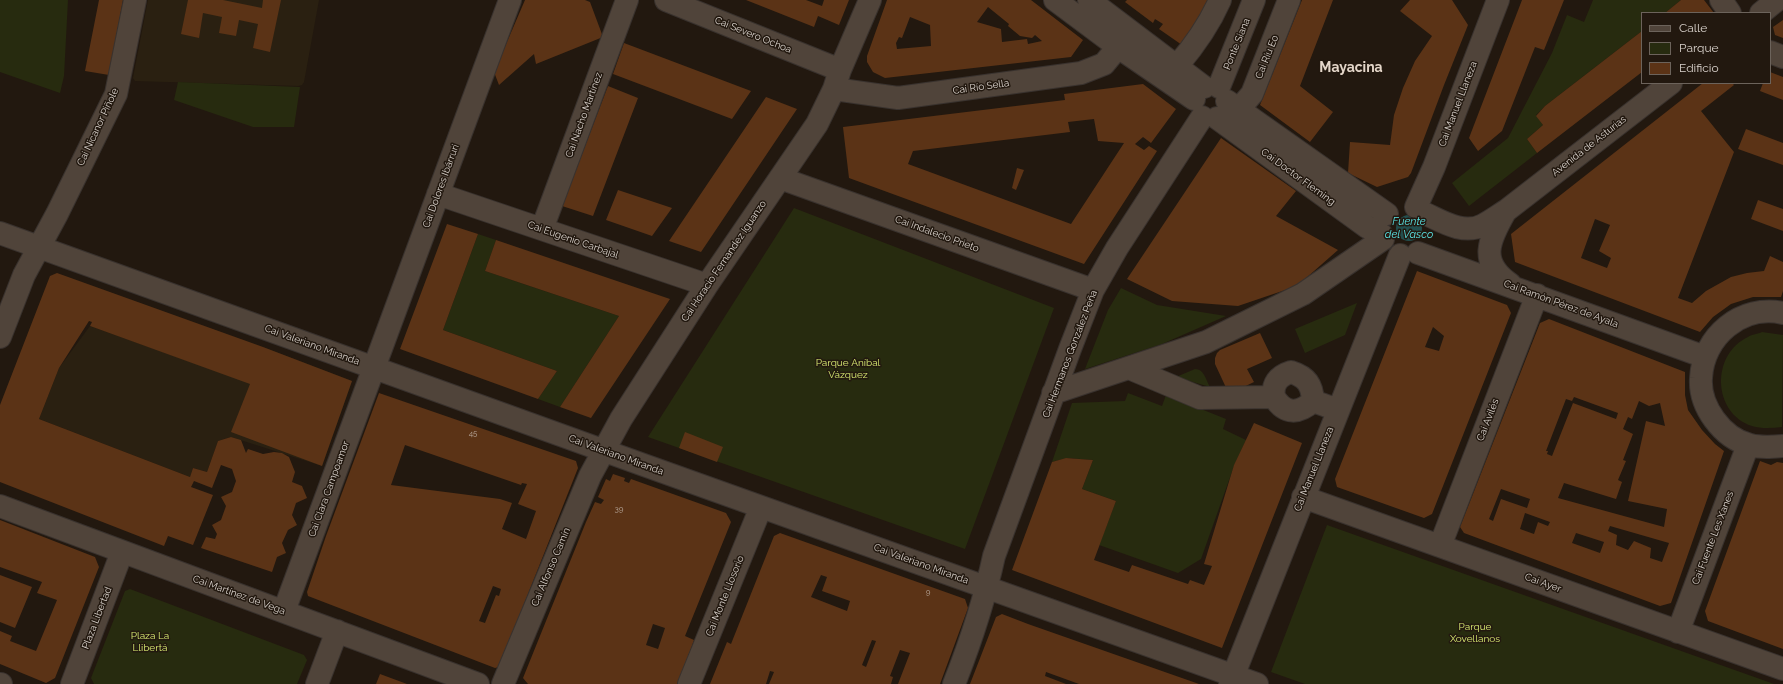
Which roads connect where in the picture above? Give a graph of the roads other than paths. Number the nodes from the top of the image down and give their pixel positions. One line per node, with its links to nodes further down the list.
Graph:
1 (135, 0): 31 (street, Cai Nicanor Piñole)
2 (627, 0): 28 (street, Cai Nacho Martínez)
3 (666, 0): 20 (street, Cai Severo Ochoa)
4 (870, 0): 20 (street, Cai Horacio Fernandez Iguanzo)
5 (1055, 0): 16 (street, Cai Doctor Fleming)
6 (1089, 0): 19 (street, Cai Doctor Fleming)
7 (1220, 0): 19 (street)
8 (1254, 0): 22 (street, Ponte Siana)
9 (1289, 0): 22 (street, Cai Ríu Eo)
10 (1498, 0): 25 (street, Cai Manuel Llaneza)
11 (1721, 0): 14 (street)
12 (1777, 0): 15 (street)
13 (509, 3): 24 (street, Cai Dolores Ibárruri)
14 (1729, 12)
15 (1762, 12)
16 (1118, 47): 20 (street, Cai Río Sella); 22 (street, Cai Doctor Fleming)
17 (1771, 52): 18 (street)
18 (1783, 57)
19 (1178, 66): 22 (street, Cai Doctor Fleming)
20 (837, 80): 23 (street, Cai Horacio Fernandez Iguanzo)
21 (1670, 84): 26 (street, Avenida de Asturias)
22 (1214, 102): 27 (street, Cai Doctor Fleming); 30 (street, Cai Doctor Fleming); 35 (street, Cai Hermanos González Peña)
23 (780, 178): 33 (street, Cai Horacio Fernandez Iguanzo); 35 (street, Cai Indalecio Prieto)
24 (438, 194): 28 (street, Cai Eugenio Carbajal); 40 (street, Cai Dolores Ibárruri)
25 (1421, 210): 26 (street, Avenida de Asturias); 27 (street); 32 (street)
26 (1507, 210): 34 (street, Avenida de Asturias)
27 (1387, 214): 30 (street)
28 (542, 229): 33 (street, Cai Eugenio Carbajal)
29 (0, 233): 31 (street, Cai Valeriano Miranda)
30 (1382, 237): 32 (street); 41 (street)
31 (39, 247): 38 (street, Cai Nicanor Piñole); 40 (street, Cai Valeriano Miranda)
32 (1409, 254): 34 (street, Cai Ramón Pérez de Ayala); 45 (street, Cai Manuel Llaneza)
33 (707, 285): 48 (street, Cai Horacio Fernandez Iguanzo)
34 (1517, 288): 36 (street, Cai Ramón Pérez de Ayala)
35 (1093, 290): 42 (street, Cai Hermanos González Peña)
36 (1537, 295): 39 (street, Cai Ramón Pérez de Ayala); 52 (street, Cai Avilés)
37 (1783, 313): 39 (street)
38 (0, 337)
39 (1705, 357): 46 (street)
40 (375, 367): 48 (street, Cai Valeriano Miranda); 55 (street, Cai Clara Campoamor)
41 (1129, 368): 42 (street); 43 (street)
42 (1053, 393): 54 (street, Cai Hermanos González Peña)
43 (1274, 397): 44 (street); 44 (street)
44 (1313, 401): 45 (street)
45 (1338, 410): 49 (street, Cai Manuel Llaneza)
46 (1748, 445): 47 (street); 57 (street, Cai Fuente Les Xanes)
47 (1783, 446)
48 (603, 450): 51 (street, Cai Valeriano Miranda); 63 (street, Cai Alfonso Camín)
49 (1303, 497): 52 (street, Cai Ayer); 59 (street, Cai Manuel Llaneza)
50 (0, 506): 53 (street, Cai Martínez de Vega)
51 (761, 508): 54 (street, Cai Valeriano Miranda); 64 (street, Cai Monte Llosorio)
52 (1440, 546): 57 (street, Cai Ayer)
53 (122, 552): 55 (street, Cai Martínez de Vega); 60 (street, Plaza Libertad)
54 (988, 588): 59 (street, Cai Valeriano Miranda); 65 (street, Cai Hermanos González Peña)
55 (284, 611): 56 (street, Cai Martínez de Vega)
56 (337, 631): 61 (street); 62 (street, Cai Martínez de Vega)
57 (1678, 632): 58 (street, Cai Ayer)
58 (1783, 669)
59 (1232, 680): 66 (street, Cai Valeriano Miranda)
60 (72, 684)
61 (317, 684)
62 (478, 684)
63 (502, 684)
64 (689, 684)
65 (954, 684)
66 (1257, 684)

